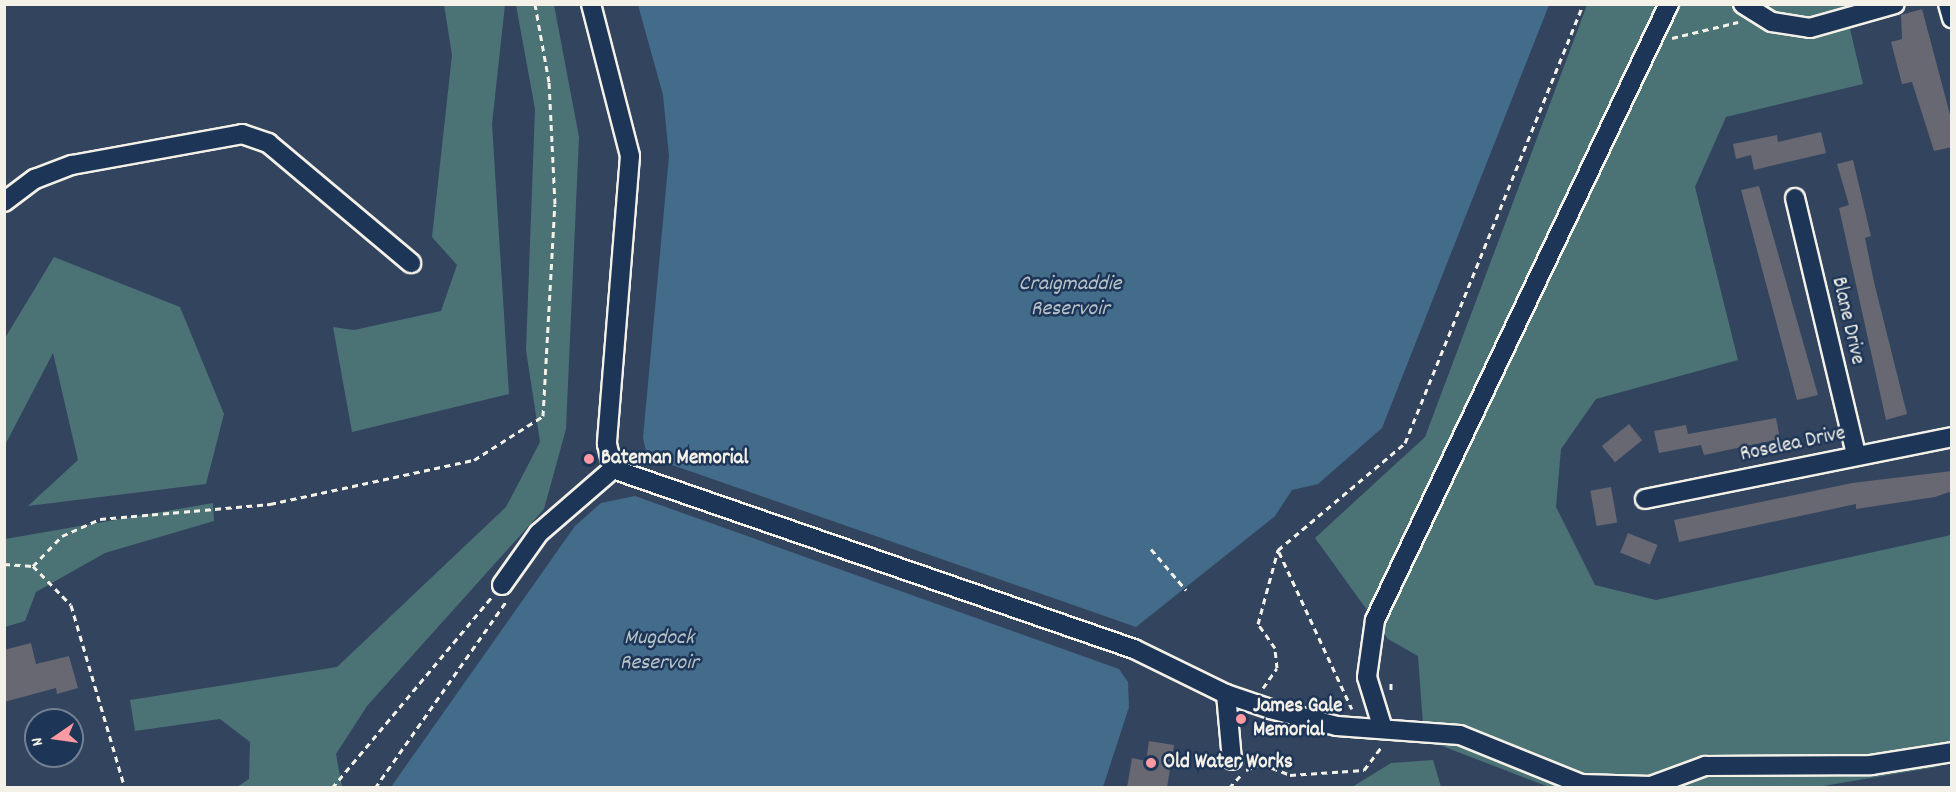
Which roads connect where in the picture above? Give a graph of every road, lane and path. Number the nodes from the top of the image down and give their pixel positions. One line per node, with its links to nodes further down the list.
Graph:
1 (535, 4): 21 (path)
2 (591, 4): 16 (street)
3 (1583, 4): 19 (path)
4 (1669, 4): 10 (street)
5 (1743, 4): 9 (street)
6 (1895, 4): 9 (street)
7 (1948, 4): 8 (street)
8 (1952, 18)
9 (1769, 20): 10 (path)
10 (1659, 36): 28 (street)
11 (1795, 198): 15 (street, Blane Drive)
12 (4, 202): 13 (street)
13 (411, 263)
14 (1952, 436): 15 (street, Roselea Drive)
15 (1856, 455): 17 (street, Roselea Drive)
16 (613, 469): 22 (street); 25 (street)
17 (1645, 499)
18 (1151, 549): 23 (path)
19 (1278, 550): 27 (path); 28 (path)
20 (4, 564): 21 (path)
21 (33, 566): 31 (path)
22 (507, 588): 32 (path); 33 (path)
23 (1186, 590)
24 (1391, 683): 26 (path)
25 (1226, 694): 27 (street); 30 (street)
26 (1391, 700)
27 (1270, 709): 28 (street)
28 (1374, 728): 29 (street); 34 (path)
29 (1952, 752)
30 (1232, 760)
31 (125, 788)
32 (332, 788)
33 (375, 788)
34 (1229, 788)

